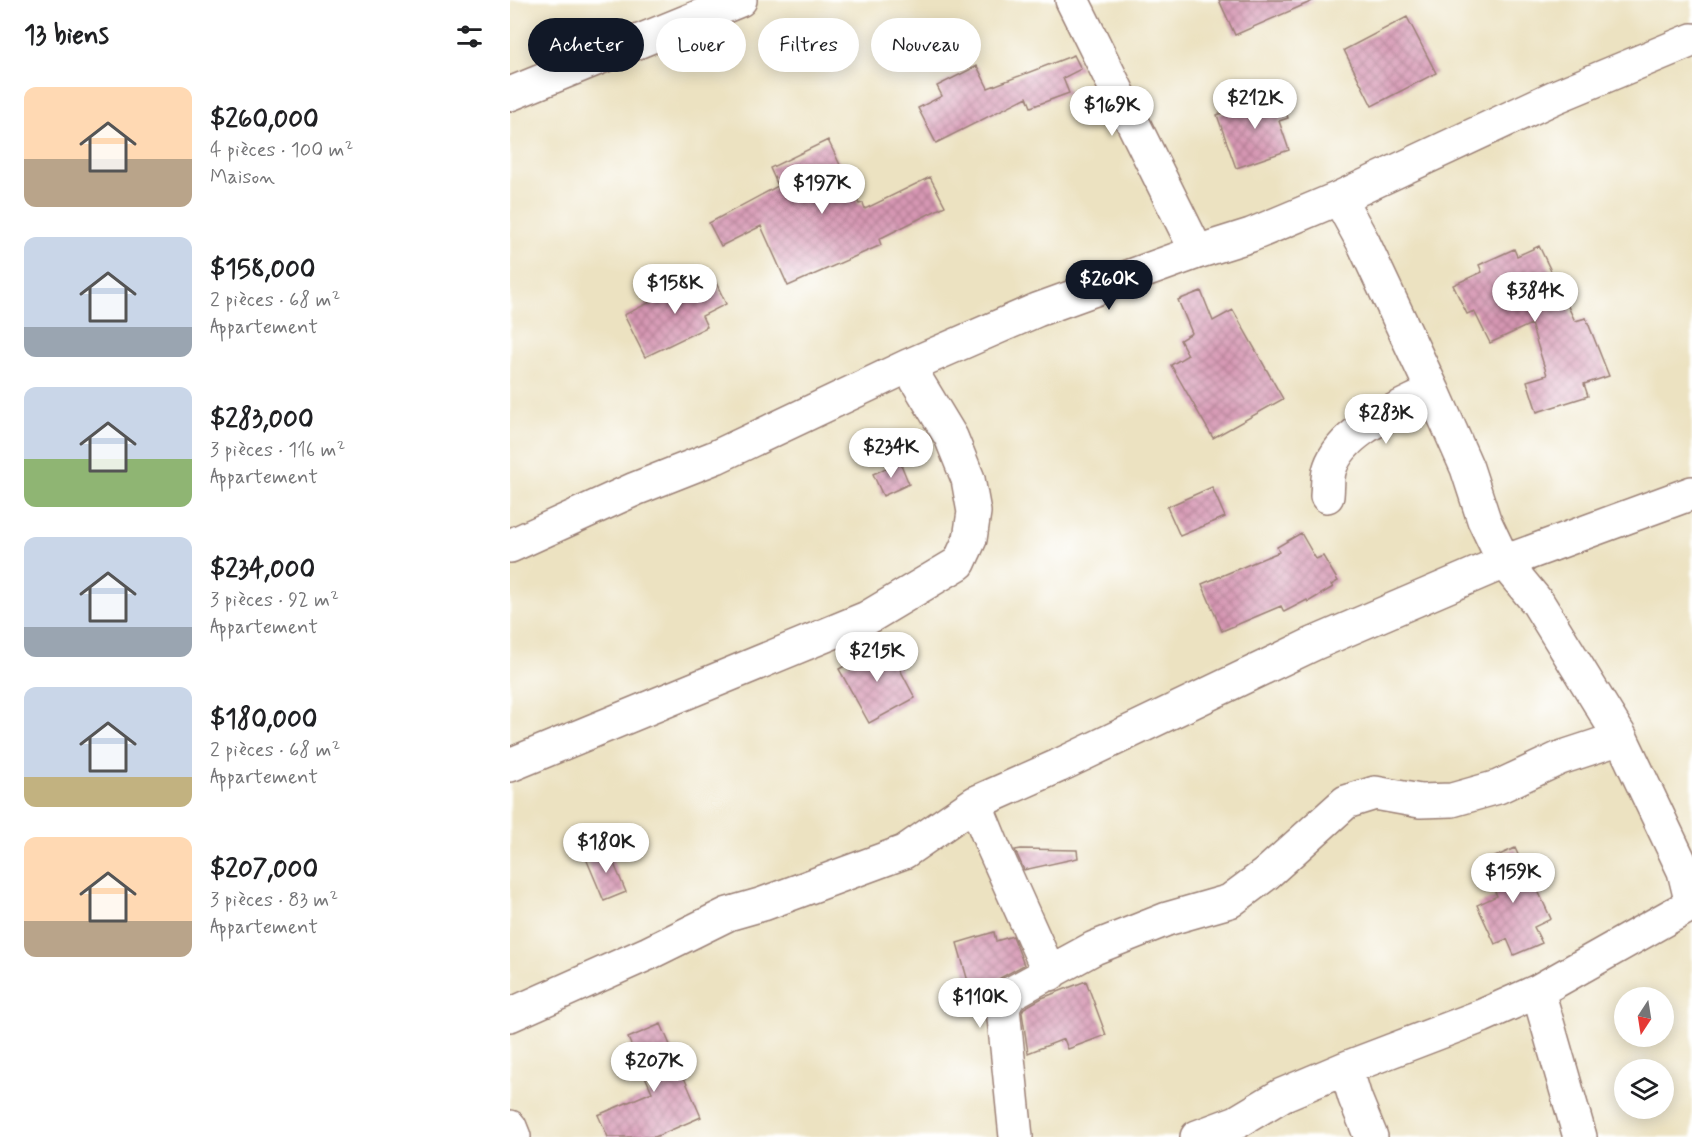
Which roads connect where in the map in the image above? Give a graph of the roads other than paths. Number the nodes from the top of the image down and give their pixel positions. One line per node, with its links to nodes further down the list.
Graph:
1 (740, 0): 4 (street)
2 (1072, 0): 6 (street)
3 (1692, 40): 5 (street)
4 (510, 94)
5 (1339, 198): 6 (street); 8 (street)
6 (1197, 252): 7 (street)
7 (908, 366): 11 (street); 14 (street)
8 (1433, 391): 10 (street); 12 (street)
9 (1692, 493): 12 (street)
10 (1327, 496)
11 (510, 546)
12 (1504, 562): 13 (street); 15 (street)
13 (1621, 738): 16 (street); 17 (street)
14 (510, 765)
15 (975, 803): 16 (street); 18 (street)
16 (1050, 974): 22 (street)
17 (1538, 991): 19 (street); 25 (street)
18 (510, 1015)
19 (1346, 1068): 23 (street); 24 (street)
20 (510, 1126): 21 (street)
21 (514, 1137)
22 (1016, 1137)
23 (1197, 1137)
24 (1371, 1137)
25 (1580, 1137)

